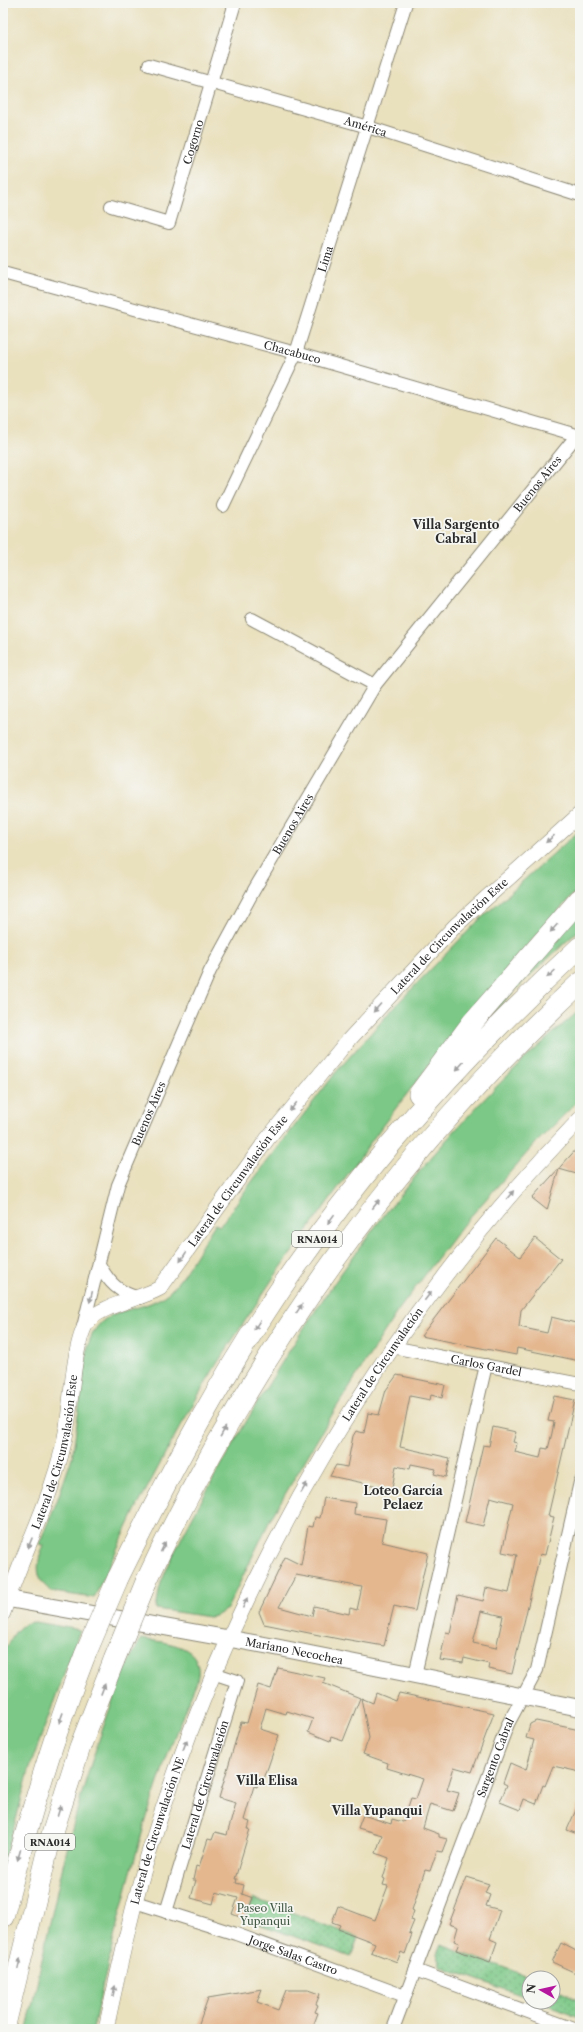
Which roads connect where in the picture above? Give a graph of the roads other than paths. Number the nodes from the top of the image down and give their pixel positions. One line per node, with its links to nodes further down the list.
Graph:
1 (235, 3): 4 (street, Cogorno)
2 (406, 3): 5 (street, Lima)
3 (149, 65): 4 (street, América)
4 (211, 84): 5 (street, América); 7 (street, Cogorno)
5 (368, 127): 6 (street, América); 9 (street, Lima)
6 (580, 195)
7 (111, 206)
8 (3, 273): 9 (street, Chacabuco)
9 (296, 353): 10 (street, Chacabuco); 11 (street, Lima)
10 (579, 435): 13 (street, Buenos Aires)
11 (223, 506)
12 (252, 618): 13 (street)
13 (374, 685): 22 (street, Buenos Aires)
14 (580, 814): 23 (street, Lateral de Circunvalación Este, one-way to 23)
15 (580, 899): 21 (highway, one-way to 21)
16 (580, 947): 21 (highway, RNA014, one-way to 21)
17 (580, 982): 19 (highway, RNA014)
18 (580, 996): 19 (highway)
19 (526, 1035): 40 (highway, RNA014, one-way to 19, bridge)
20 (580, 1119): 25 (street, Lateral de Circunvalación, one-way to 20)
21 (347, 1198): 37 (highway, RNA014, one-way to 37, bridge)
22 (98, 1264): 23 (street); 24 (street, Buenos Aires, one-way to 24)
23 (140, 1298): 24 (street, Lateral de Circunvalación Este)
24 (83, 1330): 29 (street, Lateral de Circunvalación Este, one-way to 29)
25 (392, 1347): 26 (street, Carlos Gardel); 30 (street, Lateral de Circunvalación, one-way to 25)
26 (486, 1365): 27 (street, Carlos Gardel); 32 (street)
27 (580, 1384)
28 (580, 1482): 33 (street, Sargento Cabral)
29 (5, 1603): 30 (main road, Mariano Necochea)
30 (228, 1638): 31 (street, Lateral de Circunvalación NE); 32 (main road, Mariano Necochea)
31 (213, 1673): 35 (street, Lateral de Circunvalación NE, one-way to 31); 36 (street, Lateral de Circunvalación)
32 (415, 1675): 33 (main road, Mariano Necochea)
33 (523, 1696): 34 (main road, Mariano Necochea); 38 (street, Sargento Cabral)
34 (580, 1708)
35 (135, 1902): 36 (street, Jorge Salas Castro); 41 (street, Lateral de Circunvalación NE, one-way to 35)
36 (166, 1912): 39 (street, Jorge Salas Castro)
37 (3, 1917)
38 (415, 1970): 39 (street, Sargento Cabral); 43 (street)
39 (405, 1996): 42 (street, Sargento Cabral)
40 (4, 2029)
41 (106, 2029)
42 (393, 2029)
43 (574, 2029)

